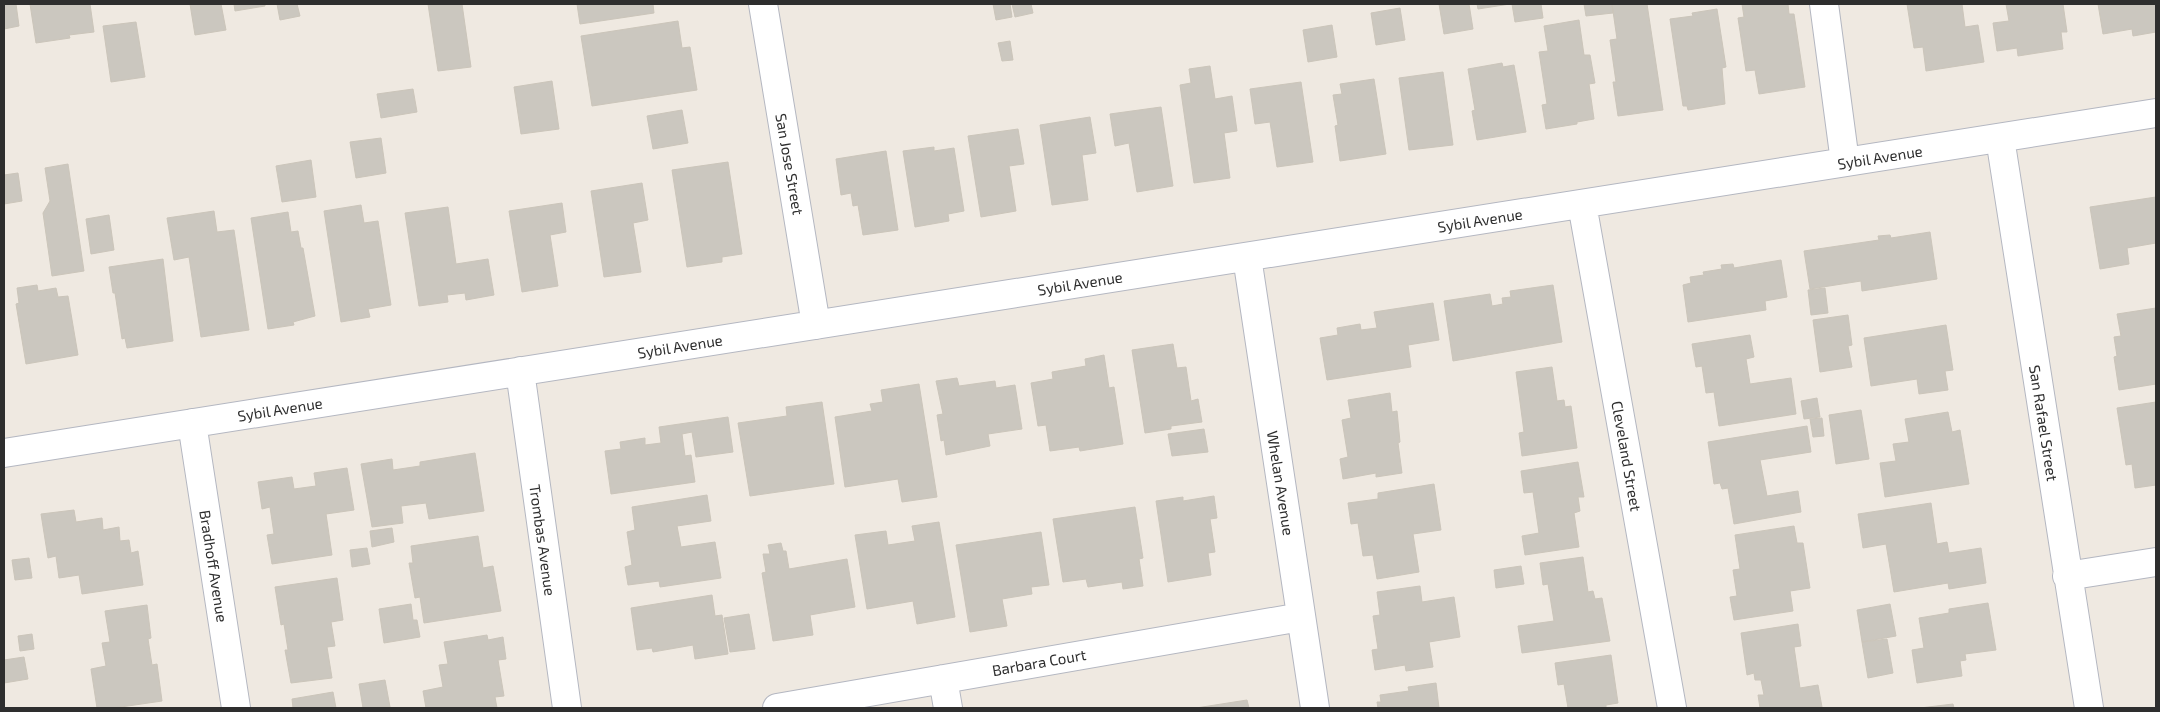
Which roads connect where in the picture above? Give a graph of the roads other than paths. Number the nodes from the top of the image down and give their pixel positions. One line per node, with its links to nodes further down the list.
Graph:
1 (762, 4): 8 (street, San Jose Street)
2 (1824, 4): 5 (street)
3 (2156, 113): 4 (street, Sybil Avenue)
4 (2000, 138): 5 (street, Sybil Avenue); 13 (street, San Rafael Street)
5 (1845, 162): 6 (street, Sybil Avenue)
6 (1582, 204): 7 (street, Sybil Avenue); 21 (street, Cleveland Street)
7 (1247, 257): 8 (street, Sybil Avenue); 14 (street, Whelan Avenue)
8 (816, 325): 9 (street, Sybil Avenue)
9 (520, 372): 10 (street, Sybil Avenue); 17 (street, Trombas Avenue)
10 (192, 423): 11 (street, Sybil Avenue); 16 (street, Bradhoff Avenue)
11 (4, 453)
12 (2156, 562): 13 (street)
13 (2067, 576): 22 (street, San Rafael Street)
14 (1301, 617): 15 (street, Barbara Court); 20 (street, Whelan Avenue)
15 (943, 679): 18 (street, Barbara Court); 19 (street)
16 (236, 708)
17 (567, 708)
18 (777, 708)
19 (948, 708)
20 (1315, 708)
21 (1672, 708)
22 (2089, 708)

